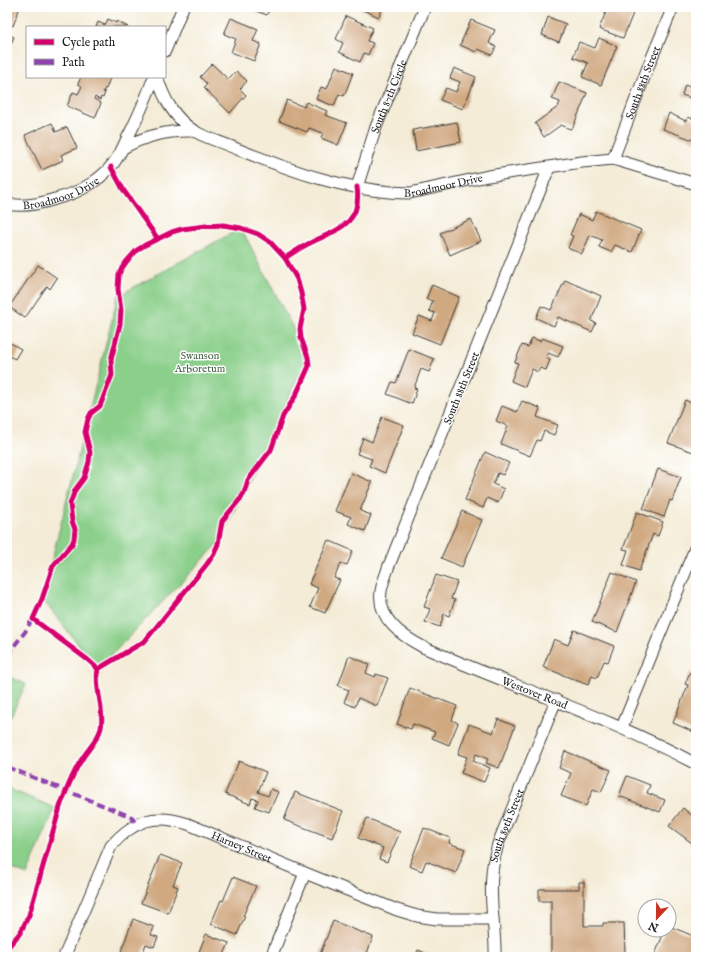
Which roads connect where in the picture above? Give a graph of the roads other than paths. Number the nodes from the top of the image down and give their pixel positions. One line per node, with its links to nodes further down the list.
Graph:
1 (183, 7): 4 (street)
2 (425, 7): 12 (street, South 87th Circle)
3 (673, 7): 9 (street, South 88th Street)
4 (166, 48)
5 (156, 78): 7 (street, Broadmoor Drive)
6 (156, 78): 8 (street, Broadmoor Drive)
7 (195, 131): 8 (street, Broadmoor Drive); 12 (street, Broadmoor Drive)
8 (123, 148): 13 (street, Broadmoor Drive)
9 (613, 159): 10 (street, Broadmoor Drive); 11 (street, Broadmoor Drive)
10 (549, 168): 12 (street, Broadmoor Drive); 15 (street, South 88th Street)
11 (696, 184)
12 (358, 187)
13 (7, 204)
14 (696, 546): 17 (street)
15 (383, 610): 16 (street, Westover Road)
16 (556, 700): 17 (street, Westover Road); 20 (street, South 89th Street)
17 (622, 727): 18 (street, Westover Road)
18 (696, 764)
19 (305, 874): 20 (street, Harney Street); 21 (street, Harney Street); 22 (street)
20 (493, 919): 23 (street, South 89th Street)
21 (64, 957)
22 (271, 957)
23 (495, 957)

